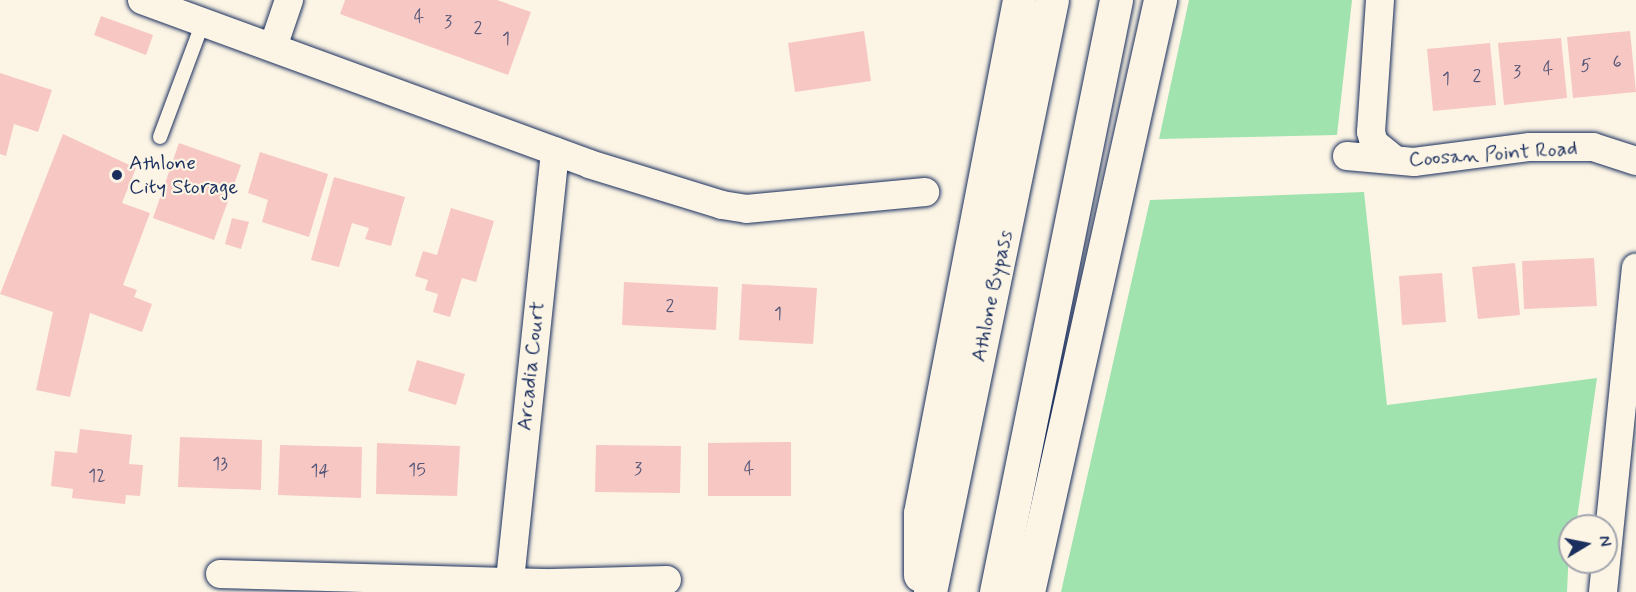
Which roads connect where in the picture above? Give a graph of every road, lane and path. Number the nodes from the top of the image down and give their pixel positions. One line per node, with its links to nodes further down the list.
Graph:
1 (142, 0): 8 (street)
2 (289, 0): 9 (street)
3 (1019, 0): 20 (highway)
4 (1052, 0): 21 (highway, Athlone Bypass)
5 (1116, 0): 22 (highway)
6 (1160, 0): 23 (highway)
7 (1380, 0): 13 (street)
8 (204, 22): 9 (street); 10 (lane)
9 (273, 47): 11 (street)
10 (160, 137)
11 (555, 152): 15 (street); 18 (street, Arcadia Court)
12 (1347, 156): 13 (street, Coosan Point Road)
13 (1395, 160): 14 (street, Coosan Point Road)
14 (1636, 161)
15 (925, 192)
16 (1636, 268): 24 (street)
17 (220, 574): 18 (street)
18 (510, 580): 19 (street)
19 (667, 580)
20 (920, 592)
21 (930, 592)
22 (996, 592)
23 (1028, 592)
24 (1603, 592)

